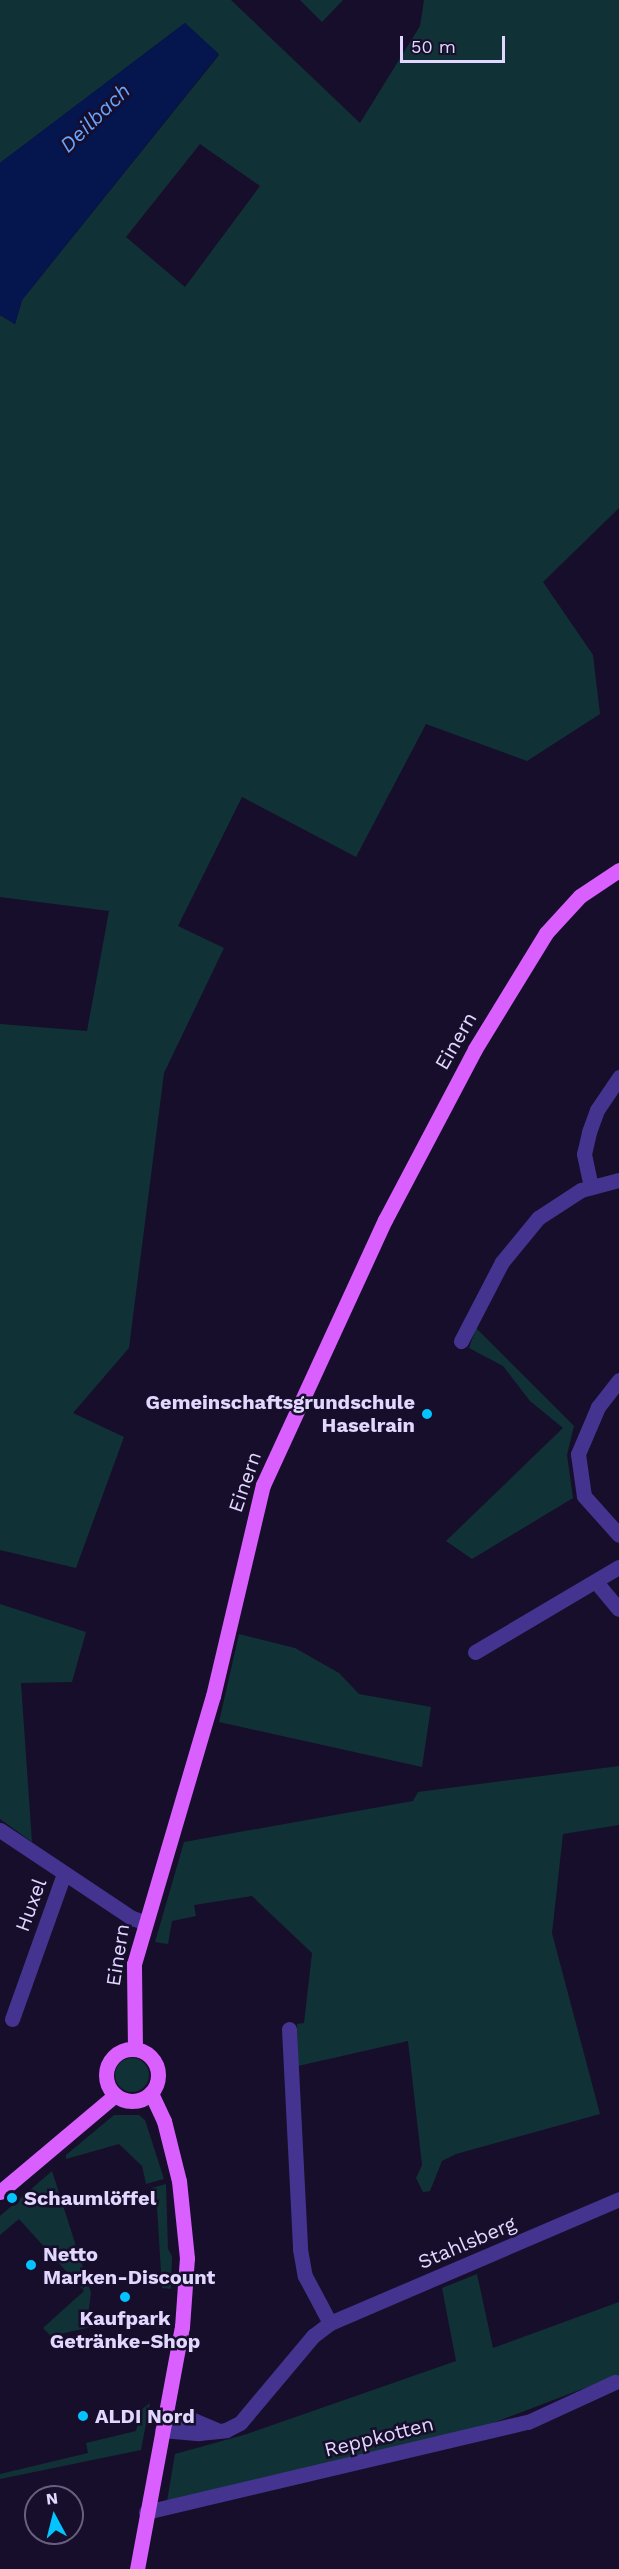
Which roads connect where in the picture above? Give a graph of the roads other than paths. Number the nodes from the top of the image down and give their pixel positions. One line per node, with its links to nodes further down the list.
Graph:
1 (619, 870): 14 (main road, Einern)
2 (619, 1077): 4 (street)
3 (619, 1180): 4 (street)
4 (591, 1187): 5 (street)
5 (461, 1341)
6 (619, 1380): 7 (street)
7 (619, 1535)
8 (619, 1567): 9 (street)
9 (596, 1582): 10 (street); 11 (street)
10 (619, 1609)
11 (475, 1652)
12 (0, 1830): 13 (street, Huxel)
13 (64, 1874): 14 (street, Huxel); 15 (street, Huxel)
14 (144, 1922): 17 (main road, Einern)
15 (12, 2019)
16 (289, 2029): 22 (street)
17 (135, 2049): 18 (main road); 19 (main road)
18 (151, 2093): 19 (main road); 24 (main road)
19 (115, 2094): 20 (main road)
20 (0, 2192)
21 (619, 2199): 22 (street, Stahlsberg)
22 (330, 2322): 24 (street, Stahlsberg)
23 (615, 2382): 25 (street, Reppkotten)
24 (164, 2423): 25 (main road)
25 (146, 2512): 26 (main road)
26 (137, 2569)

